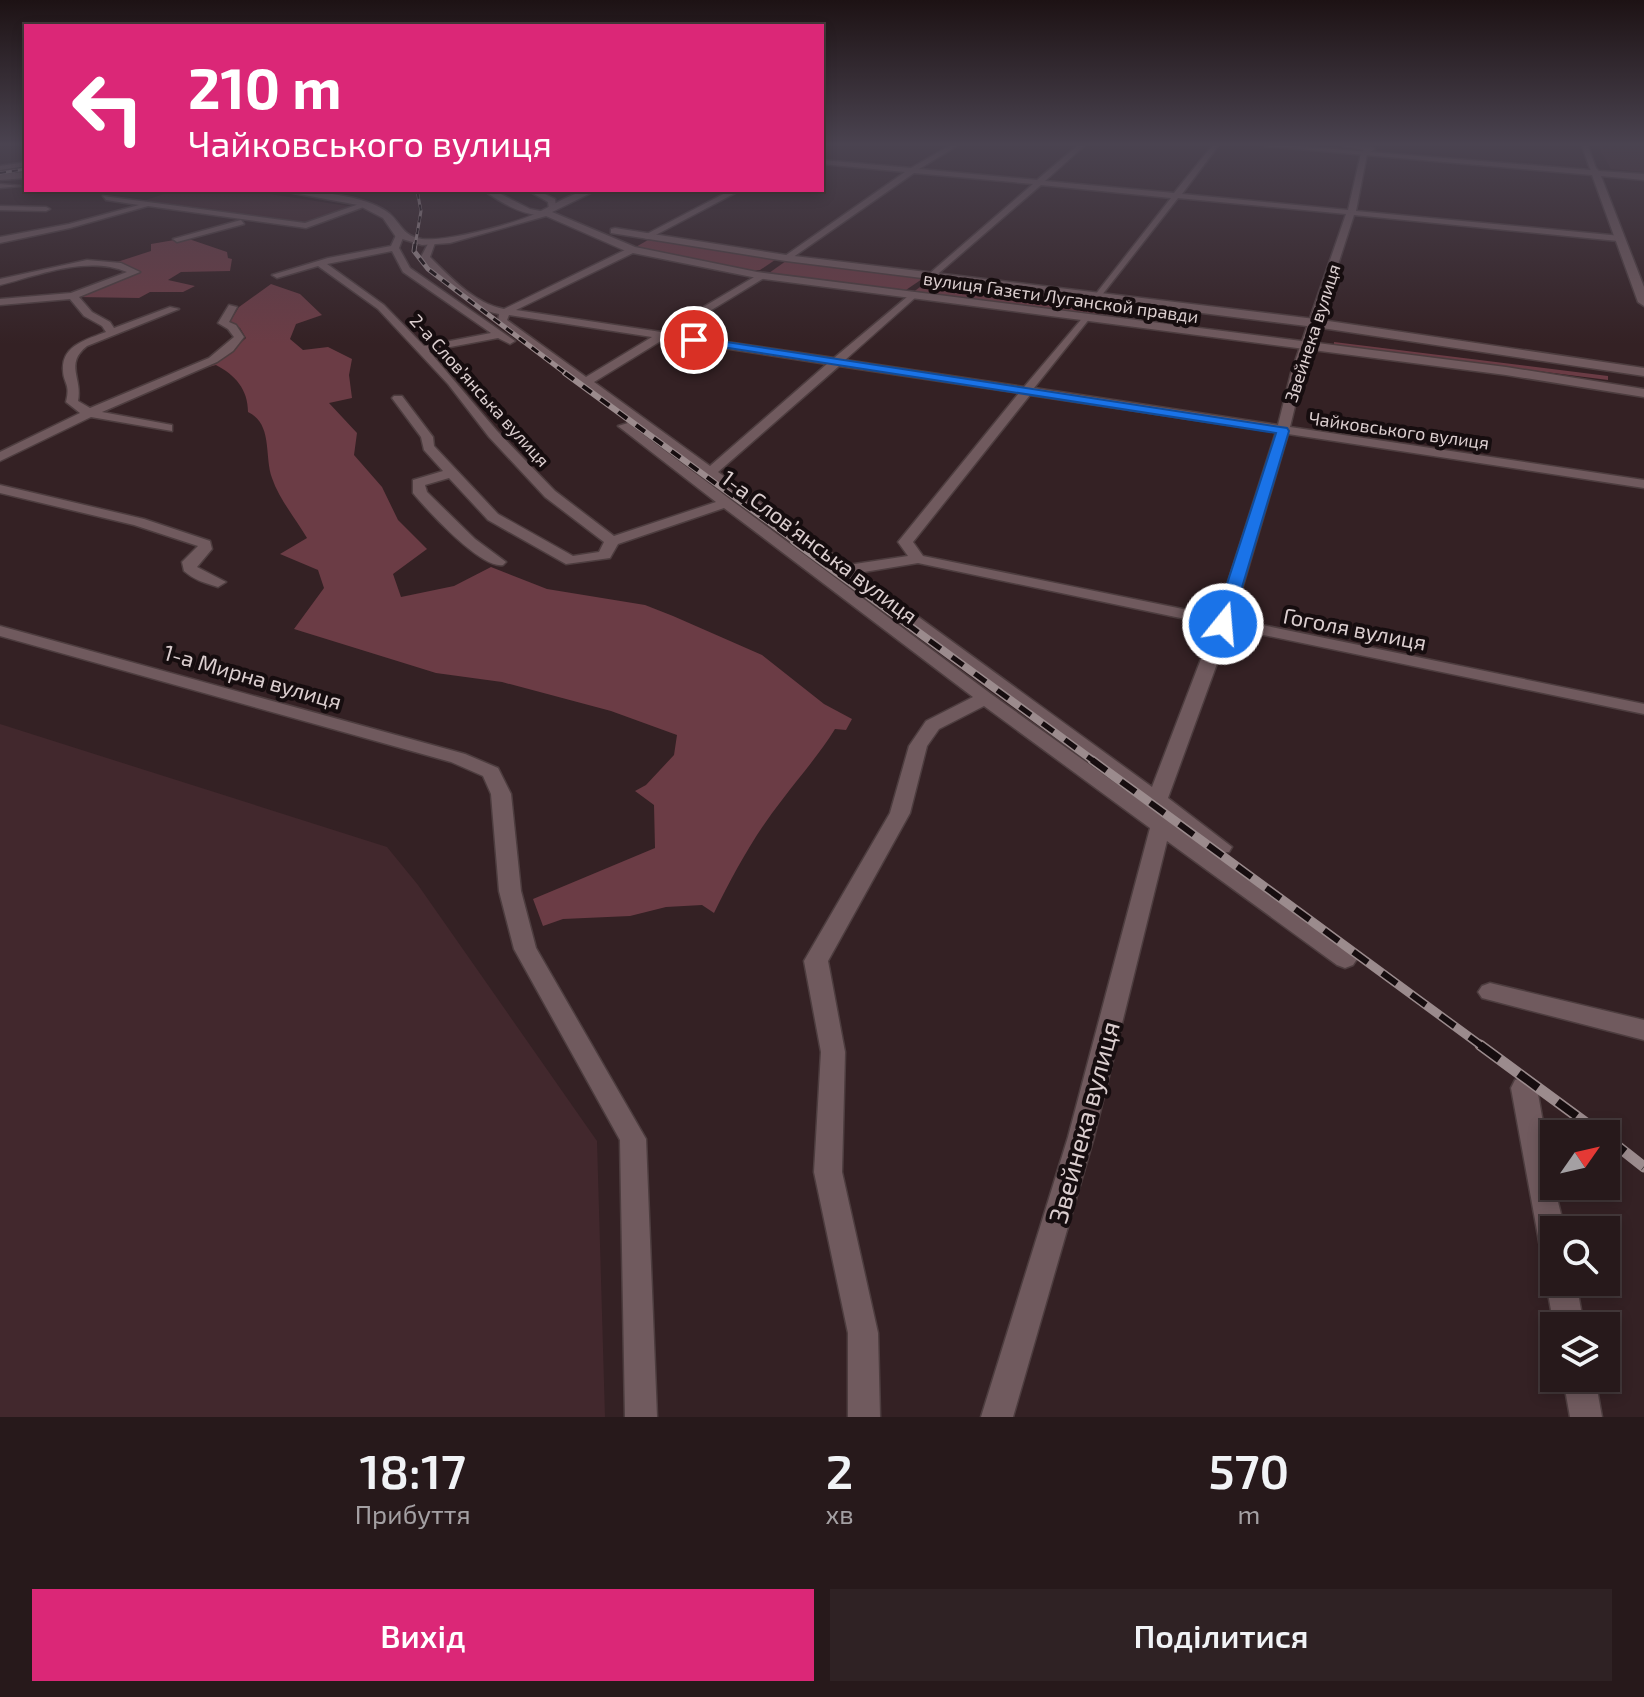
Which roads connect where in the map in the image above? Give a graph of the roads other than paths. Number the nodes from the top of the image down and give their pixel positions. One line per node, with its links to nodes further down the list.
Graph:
1 (123, 212): 23 (street)
2 (193, 212): 15 (street)
3 (345, 212): 16 (street)
4 (379, 212): 24 (street, 1-а Слов’янська вулиця)
5 (543, 212): 25 (street)
6 (553, 212): 26 (street, вулиця Газєти Луганской правди)
7 (556, 212): 20 (street, вулиця Газєти Луганской правди)
8 (694, 212): 20 (street)
9 (852, 212): 27 (street)
10 (1006, 212): 32 (street)
11 (1164, 212): 36 (street)
12 (1342, 212): 14 (street)
13 (1609, 212): 21 (street)
14 (1351, 213): 21 (street); 43 (street, Звейнека вулиця)
15 (252, 220): 16 (street); 17 (street)
16 (280, 224): 18 (street)
17 (223, 227): 19 (street); 22 (street)
18 (254, 231)
19 (241, 235)
20 (645, 237): 27 (street, вулиця Газєти Луганской правди)
21 (1618, 238): 29 (street)
22 (177, 239)
23 (0, 240)
24 (398, 241): 25 (street); 28 (street); 45 (street, 1-а Слов’янська вулиця)
25 (433, 242): 41 (street, Чайковського вулиця)
26 (632, 250): 31 (street, вулиця Газєти Луганской правди); 41 (street)
27 (786, 258): 32 (street, вулиця Газєти Луганской правди)
28 (321, 264): 30 (street); 48 (street, 2-а Слов’янська вулиця)
29 (1639, 272): 38 (street)
30 (277, 275)
31 (761, 276): 34 (street, вулиця Газєти Луганской правди); 46 (street)
32 (932, 276): 36 (street, вулиця Газєти Луганской правди)
33 (0, 282): 35 (street)
34 (913, 295): 42 (street, вулиця Газєти Луганской правди); 49 (street)
35 (73, 296): 37 (street); 44 (street)
36 (1098, 297): 43 (street, вулиця Газєти Луганской правди)
37 (0, 302)
38 (1644, 302)
39 (232, 307): 56 (street)
40 (174, 309): 44 (street)
41 (505, 312): 46 (street, Чайковського вулиця); 51 (street)
42 (1085, 318): 47 (street, вулиця Газєти Луганской правди); 52 (street)
43 (1315, 323): 47 (street, Звейнека вулиця); 50 (street, вулиця Газєти Луганской правди)
44 (111, 332): 56 (street)
45 (501, 334): 48 (street); 64 (street, 1-а Слов’янська вулиця)
46 (665, 336): 49 (street, Чайковського вулиця); 51 (street)
47 (1307, 348): 53 (street, вулиця Газєти Луганской правди); 58 (street, Звейнека вулиця)
48 (419, 350): 65 (street, 2-а Слов’янська вулиця)
49 (838, 362): 52 (street, Чайковського вулиця); 61 (street)
50 (1644, 372)
51 (584, 383): 61 (street)
52 (1025, 391): 58 (street, Чайковського вулиця); 66 (street)
53 (1644, 396): 55 (street)
54 (398, 398): 60 (street)
55 (1644, 406)
56 (89, 413): 57 (street); 59 (street)
57 (168, 428)
58 (1283, 431): 62 (street, Чайковського вулиця); 70 (street, Звейнека вулиця)
59 (0, 457)
60 (452, 473): 65 (street); 67 (street)
61 (709, 473): 68 (street)
62 (1644, 484)
63 (0, 489): 69 (street)
64 (726, 503): 65 (street); 72 (street, 1-а Слов’янська вулиця)
65 (612, 541)
66 (918, 559): 68 (street); 70 (street, Гоголя вулиця)
67 (498, 562)
68 (845, 570): 74 (street)
69 (218, 582)
70 (1223, 624): 73 (street, Гоголя вулиця); 74 (street, Звейнека вулиця)
71 (0, 631): 82 (street, 1-а Мирна вулиця)
72 (985, 698): 74 (street, 1-а Слов’янська вулиця); 83 (street)
73 (1644, 709)
74 (1159, 812): 75 (street); 76 (street, 1-а Слов’янська вулиця); 84 (street, Звейнека вулиця)
75 (1222, 847)
76 (1345, 959)
77 (1490, 992): 78 (street)
78 (1644, 1030)
79 (1524, 1088): 80 (street)
80 (1548, 1216)
81 (1582, 1392): 85 (street)
82 (641, 1417)
83 (864, 1417)
84 (997, 1417)
85 (1586, 1417)

